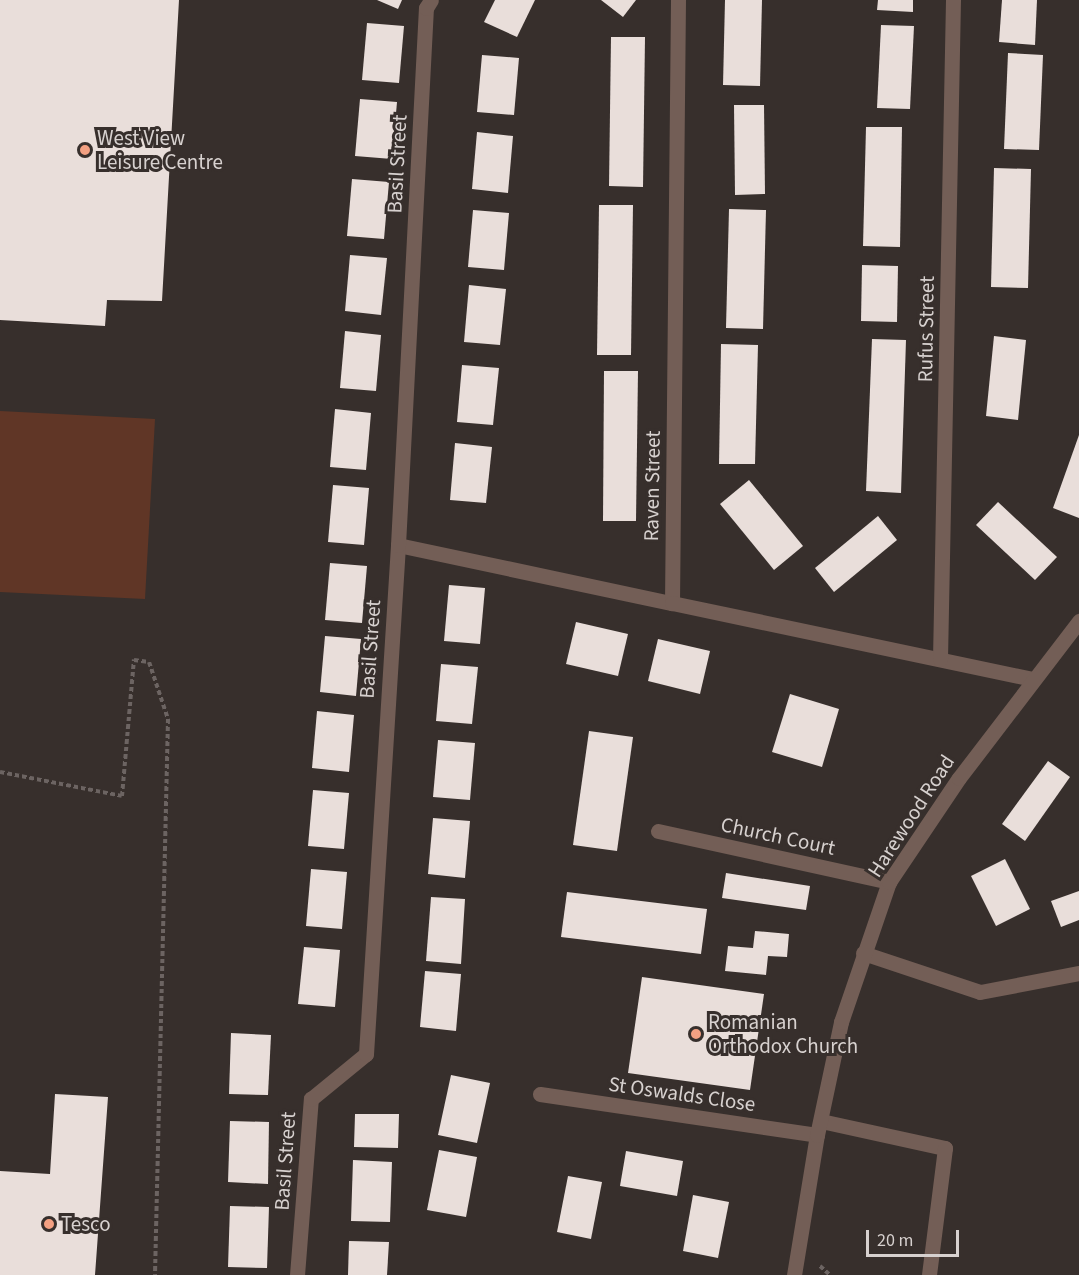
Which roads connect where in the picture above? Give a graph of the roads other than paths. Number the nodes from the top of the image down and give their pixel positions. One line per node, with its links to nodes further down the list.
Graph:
1 (431, 0): 4 (street, Basil Street)
2 (678, 0): 5 (street, Raven Street)
3 (953, 0): 7 (street, Rufus Street)
4 (398, 545): 5 (street); 16 (street, Basil Street)
5 (672, 603): 7 (street)
6 (1079, 621): 8 (street, Harewood Road)
7 (940, 659): 8 (street)
8 (1033, 679): 10 (street, Harewood Road)
9 (658, 831): 10 (street, Church Court)
10 (889, 882): 11 (street, Harewood Road)
11 (863, 953): 12 (street); 14 (street, Harewood Road)
12 (1079, 974)
13 (540, 1094): 14 (street, St Oswalds Close)
14 (819, 1128): 15 (street, St Oswalds Close); 17 (street, Harewood Road)
15 (929, 1274)
16 (297, 1275)
17 (794, 1275)

